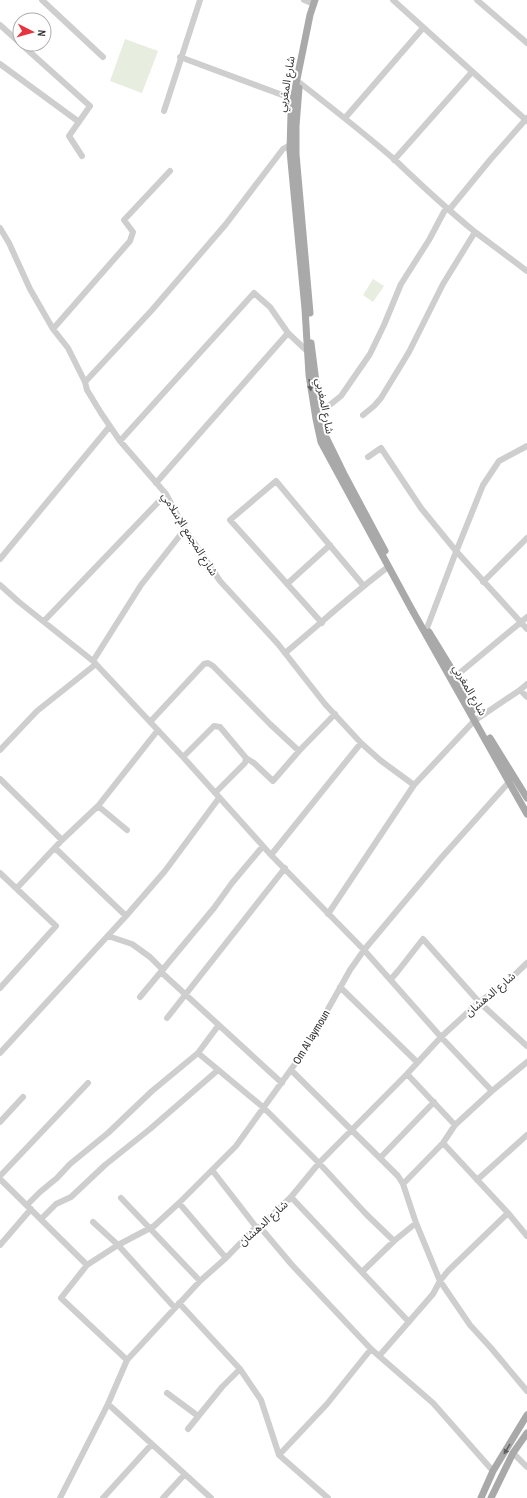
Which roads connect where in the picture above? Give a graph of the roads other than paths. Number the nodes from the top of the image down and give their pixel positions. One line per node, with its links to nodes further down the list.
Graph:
1 (42, 0): 12 (street)
2 (200, 0): 13 (street)
3 (304, 0): 6 (street)
4 (393, 0): 8 (street)
5 (477, 0): 10 (street)
6 (316, 1): 16 (main road, شارع المغربي); 17 (main road, شارع المغربي)
7 (0, 25): 9 (street)
8 (423, 28): 15 (street); 19 (street)
9 (12, 35)
10 (527, 43)
11 (31, 52): 21 (street)
12 (103, 57)
13 (180, 57): 17 (street); 18 (street)
14 (0, 64): 21 (street)
15 (472, 72): 20 (street); 24 (street)
16 (300, 83): 17 (main road, شارع المغربي); 19 (street)
17 (296, 100): 22 (main road, شارع المغربي); 34 (main road, شارع المغربي)
18 (164, 111)
19 (345, 118): 24 (street)
20 (526, 120): 26 (street)
21 (79, 122): 23 (street)
22 (290, 145): 32 (main road, شارع المغربي); 33 (street)
23 (82, 156)
24 (394, 160): 26 (street)
25 (170, 172): 30 (street)
26 (446, 208): 28 (street); 34 (street)
27 (0, 228): 30 (street, شارع المجمع الإسلامي)
28 (474, 232): 29 (street); 35 (street)
29 (527, 271)
30 (53, 329): 33 (street, شارع المجمع الإسلامي)
31 (288, 333): 32 (street); 37 (street); 40 (street)
32 (307, 351): 47 (main road, شارع المغربي, one-way to 47)
33 (85, 382): 36 (street, شارع المجمع الإسلامي)
34 (321, 412): 56 (main road, شارع المغربي)
35 (363, 415)
36 (110, 426): 37 (street, شارع المجمع الإسلامي); 46 (street)
37 (120, 441): 40 (street, شارع المجمع الإسلامي)
38 (526, 447): 45 (street)
39 (368, 457): 45 (street)
40 (156, 483): 41 (street, شارع المجمع الإسلامي)
41 (166, 494): 42 (street, شارع المجمع الإسلامي); 53 (street)
42 (185, 529): 58 (street, شارع المجمع الإسلامي); 59 (street)
43 (527, 538): 48 (street)
44 (330, 544): 49 (street); 49 (street); 50 (street)
45 (456, 551): 48 (street); 56 (street)
46 (0, 559)
47 (388, 567): 50 (street); 65 (main road, شارع المغربي)
48 (484, 582): 55 (street)
49 (287, 584): 54 (street)
50 (363, 585): 54 (street)
51 (1, 587): 53 (street)
52 (527, 617): 55 (street)
53 (44, 621): 59 (street)
54 (322, 623): 58 (street)
55 (521, 623): 57 (street); 60 (street)
56 (427, 628): 60 (main road, شارع المغربي)
57 (527, 629)
58 (285, 652): 64 (street, شارع المجمع الإسلامي)
59 (95, 663): 66 (street); 69 (street)
60 (456, 676): 65 (main road, شارع المغربي)
61 (527, 684): 62 (street)
62 (520, 690): 63 (street); 65 (street)
63 (527, 697)
64 (335, 714): 68 (street, شارع المجمع الإسلامي); 70 (street)
65 (476, 720): 74 (main road, شارع المغربي); 75 (street); 77 (main road, شارع المغربي)
66 (150, 722): 67 (street); 70 (street)
67 (158, 730): 71 (street); 78 (street)
68 (361, 743): 75 (street, شارع المجمع الإسلامي); 84 (street)
69 (0, 750)
70 (299, 751): 72 (street)
71 (183, 757): 72 (street); 76 (street)
72 (246, 758): 76 (street)
73 (0, 779): 81 (street)
74 (509, 782): 79 (main road, شارع المغربي); 91 (street, Om Al laymoun)
75 (414, 785): 88 (street)
76 (217, 795): 82 (street); 89 (street)
77 (527, 796)
78 (98, 806): 80 (street); 81 (street)
79 (527, 814)
80 (127, 830)
81 (62, 840): 83 (street)
82 (263, 846): 84 (street); 93 (street)
83 (55, 848): 87 (street); 89 (street)
84 (271, 855): 85 (street)
85 (285, 868): 88 (street); 97 (street)
86 (0, 873): 87 (street)
87 (17, 888): 96 (street)
88 (328, 914): 91 (street)
89 (126, 916): 90 (street)
90 (108, 936): 93 (street); 104 (street)
91 (364, 950): 94 (street); 95 (street, Om Al laymoun)
92 (527, 963): 99 (street, شارع الدهشان)
93 (162, 971): 97 (street); 98 (street)
94 (391, 979): 99 (street); 102 (street)
95 (340, 987): 106 (street); 109 (street, Om Al laymoun)
96 (0, 988)
97 (185, 994): 100 (street); 101 (street)
98 (140, 997)
99 (479, 1002): 102 (street, شارع الدهشان); 103 (street)
100 (167, 1018)
101 (218, 1026): 105 (street); 112 (street)
102 (441, 1037): 106 (street, شارع الدهشان); 113 (street)
103 (527, 1046)
104 (0, 1053)
105 (198, 1053): 108 (street); 131 (street)
106 (417, 1062): 110 (street, شارع الدهشان)
107 (527, 1062): 113 (street)
108 (218, 1070): 116 (street); 133 (street)
109 (291, 1070): 112 (street, Om Al laymoun); 119 (street)
110 (407, 1074): 115 (street); 119 (street, شارع الدهشان)
111 (88, 1083): 126 (street)
112 (282, 1083): 116 (street, Om Al laymoun)
113 (492, 1091): 118 (street)
114 (23, 1097): 117 (street)
115 (434, 1102): 118 (street); 122 (street)
116 (264, 1108): 123 (street); 124 (street, Om Al laymoun)
117 (0, 1122)
118 (455, 1125): 121 (street)
119 (353, 1130): 122 (street); 123 (street, شارع الدهشان)
120 (527, 1135): 125 (street)
121 (443, 1143): 125 (street); 127 (street)
122 (380, 1158): 127 (street)
123 (319, 1163): 128 (street, شارع الدهشان); 139 (street)
124 (212, 1170): 130 (street, Om Al laymoun); 136 (street)
125 (477, 1180): 132 (street)
126 (1, 1182): 131 (street)
127 (403, 1184): 135 (street)
128 (291, 1197): 136 (street, شارع الدهشان); 144 (street)
129 (121, 1198): 137 (street)
130 (179, 1203): 137 (street, Om Al laymoun); 142 (street)
131 (29, 1207): 133 (street); 140 (street)
132 (508, 1213): 138 (street); 146 (street)
133 (41, 1219): 143 (street)
134 (93, 1222): 141 (street)
135 (416, 1223): 139 (street); 146 (street)
136 (258, 1227): 142 (street, شارع الدهشان); 149 (street)
137 (150, 1228): 141 (street, Om Al laymoun); 145 (street)
138 (527, 1236)
139 (394, 1241): 144 (street)
140 (0, 1245)
141 (118, 1245): 143 (street, Om Al laymoun); 147 (street)
142 (226, 1258): 145 (street, شارع الدهشان)
143 (87, 1265): 151 (street, Om Al laymoun)
144 (362, 1272): 148 (street)
145 (200, 1281): 147 (street, شارع الدهشان)
146 (440, 1281): 148 (street); 153 (street)
147 (177, 1305): 151 (street, شارع الدهشان); 152 (street)
148 (409, 1322): 150 (street)
149 (371, 1348): 150 (street); 162 (street)
150 (380, 1355): 164 (street)
151 (127, 1360): 155 (street, شارع الدهشان)
152 (240, 1369): 157 (street); 162 (street)
153 (527, 1391)
154 (167, 1393): 157 (street)
155 (108, 1404): 160 (street); 166 (street, شارع الدهشان)
156 (527, 1415): 164 (main road, one-way to 164)
157 (198, 1416): 158 (street)
158 (188, 1429)
159 (527, 1433): 161 (main road)
160 (151, 1445): 165 (street); 167 (street)
161 (513, 1453): 163 (street); 172 (main road)
162 (279, 1455): 170 (street)
163 (527, 1467)
164 (493, 1472): 171 (main road)
165 (184, 1475): 168 (street); 169 (street)
166 (60, 1498)
167 (103, 1498)
168 (163, 1498)
169 (211, 1498)
170 (328, 1498)
171 (481, 1498)
172 (491, 1498)

